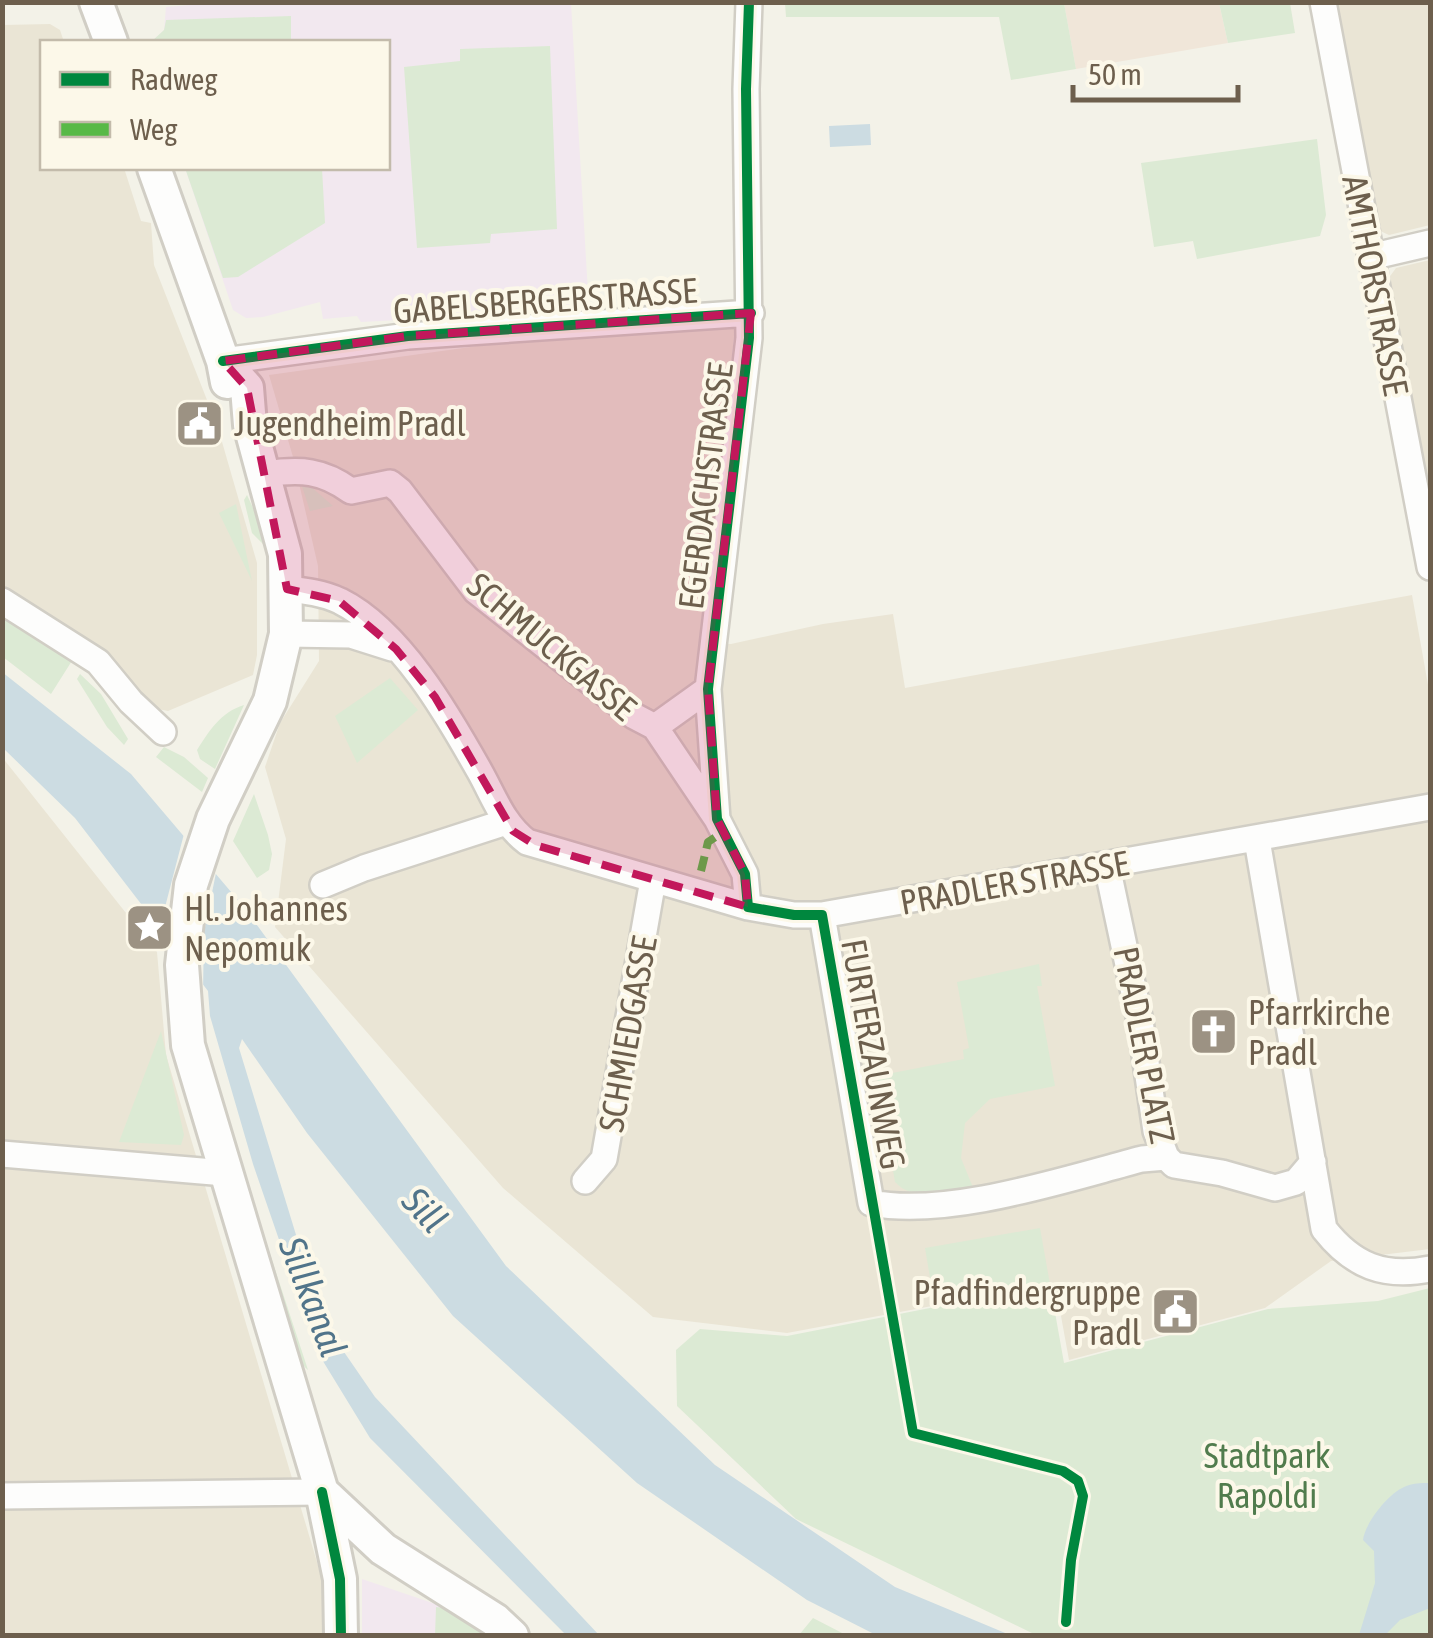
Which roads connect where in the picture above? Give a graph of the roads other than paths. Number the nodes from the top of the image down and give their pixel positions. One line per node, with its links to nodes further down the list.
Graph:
1 (96, 2): 4 (street)
2 (749, 2): 8 (street, EGERDACHSTRASSE)
3 (1323, 2): 7 (street, AMTHORSTRASSE)
4 (110, 40)
5 (155, 170): 9 (street)
6 (1430, 243): 7 (street)
7 (1370, 257): 11 (street, AMTHORSTRASSE)
8 (751, 313): 9 (street, GABELSBERGERSTRASSE); 16 (street, EGERDACHSTRASSE)
9 (224, 361): 10 (street)
10 (266, 474): 12 (street); 17 (street, SCHMUCKGASSE)
11 (1430, 567)
12 (287, 589): 14 (street); 15 (street)
13 (2, 601): 18 (street)
14 (286, 634): 15 (street); 31 (street)
15 (396, 650): 21 (street)
16 (708, 688): 17 (street); 20 (street, EGERDACHSTRASSE)
17 (655, 727): 20 (street, SCHMUCKGASSE)
18 (163, 732)
19 (1430, 807): 22 (street, PRADLER STRASSE)
20 (717, 819): 26 (street, EGERDACHSTRASSE)
21 (506, 822): 24 (street, PRADLER STRASSE); 25 (street)
22 (1257, 840): 23 (street, PRADLER STRASSE); 30 (street)
23 (1108, 866): 27 (street, PRADLER STRASSE); 29 (street, PRADLER PLATZ)
24 (654, 880): 26 (street, PRADLER STRASSE); 32 (street, SCHMIEDGASSE)
25 (323, 886)
26 (748, 907): 27 (street, PRADLER STRASSE)
27 (822, 915): 29 (street, FURTERZAUNWEG)
28 (2, 1154): 31 (street)
29 (1166, 1157): 30 (street, PRADLER PLATZ)
30 (1313, 1162): 33 (street)
31 (225, 1174): 34 (street)
32 (585, 1181)
33 (1430, 1268)
34 (322, 1492): 35 (street); 36 (street); 37 (street)
35 (2, 1496)
36 (383, 1549): 37 (street); 39 (street)
37 (340, 1579): 38 (street)
38 (341, 1636)
39 (512, 1636)

